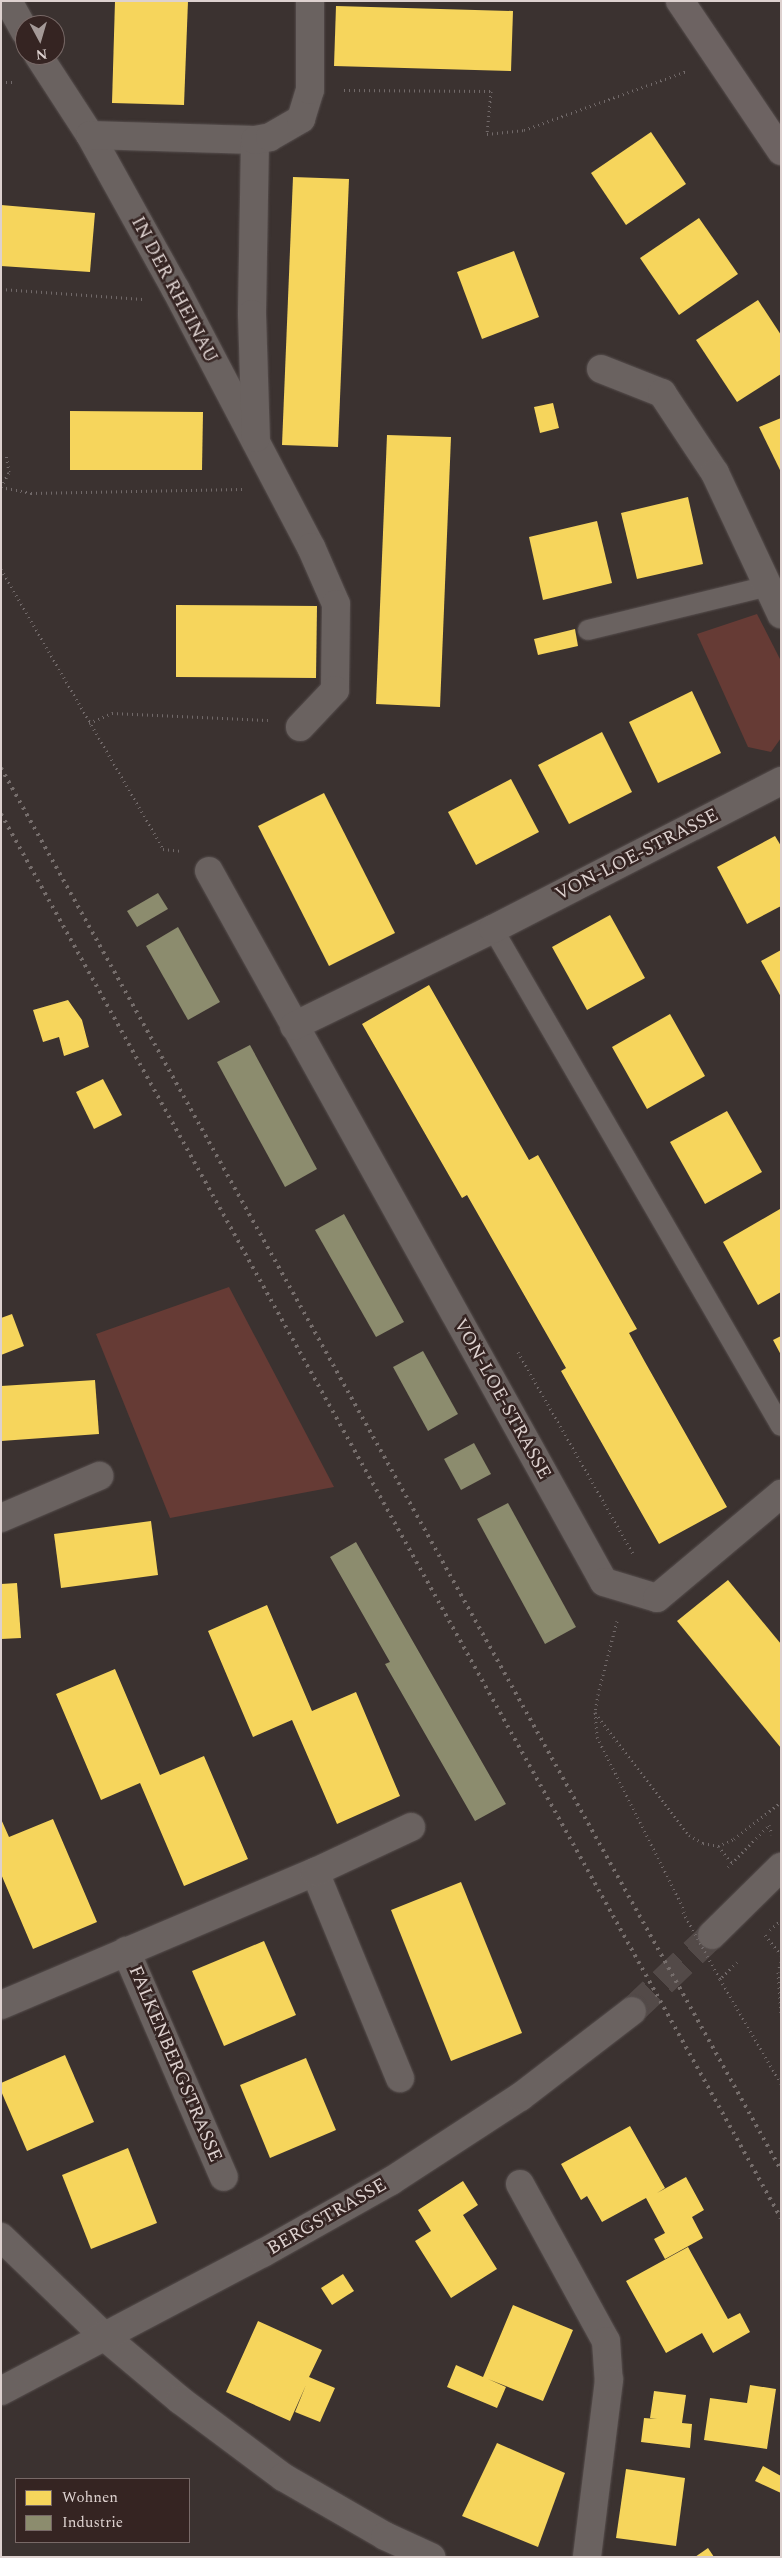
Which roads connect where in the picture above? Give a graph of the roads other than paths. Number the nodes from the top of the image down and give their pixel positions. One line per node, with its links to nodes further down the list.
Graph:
1 (8, 1): 4 (street)
2 (310, 1): 7 (street)
3 (680, 1): 8 (main road)
4 (16, 15)
5 (44, 65): 6 (street, IN DER RHEINAU)
6 (90, 135): 7 (street); 10 (street, IN DER RHEINAU)
7 (255, 140): 10 (street, IN DER RHEINAU)
8 (781, 151)
9 (600, 370): 11 (street)
10 (257, 445): 14 (street, IN DER RHEINAU)
11 (768, 586): 12 (street); 13 (lane)
12 (781, 614)
13 (588, 630)
14 (300, 727)
15 (781, 781): 17 (street, VON-LOE-STRASSE)
16 (209, 871): 18 (street, VON-LOE-STRASSE)
17 (493, 929): 18 (street, VON-LOE-STRASSE); 19 (lane)
18 (294, 1026): 21 (street, VON-LOE-STRASSE)
19 (781, 1426)
20 (99, 1476): 22 (street)
21 (781, 1494)
22 (1, 1518)
23 (412, 1828): 25 (street, FALKENBERGSTRASSE)
24 (781, 1868): 26 (street)
25 (315, 1872): 27 (street, FALKENBERGSTRASSE); 30 (street)
26 (712, 1936)
27 (126, 1950): 28 (street, FALKENBERGSTRASSE); 31 (street, FALKENBERGSTRASSE)
28 (1, 2005)
29 (632, 2011): 34 (street, BERGSTRASSE)
30 (400, 2078)
31 (224, 2177)
32 (520, 2184): 37 (street)
33 (1, 2238): 34 (street)
34 (104, 2336): 35 (street, BERGSTRASSE); 36 (street)
35 (1, 2391)
36 (432, 2557)
37 (587, 2557)

